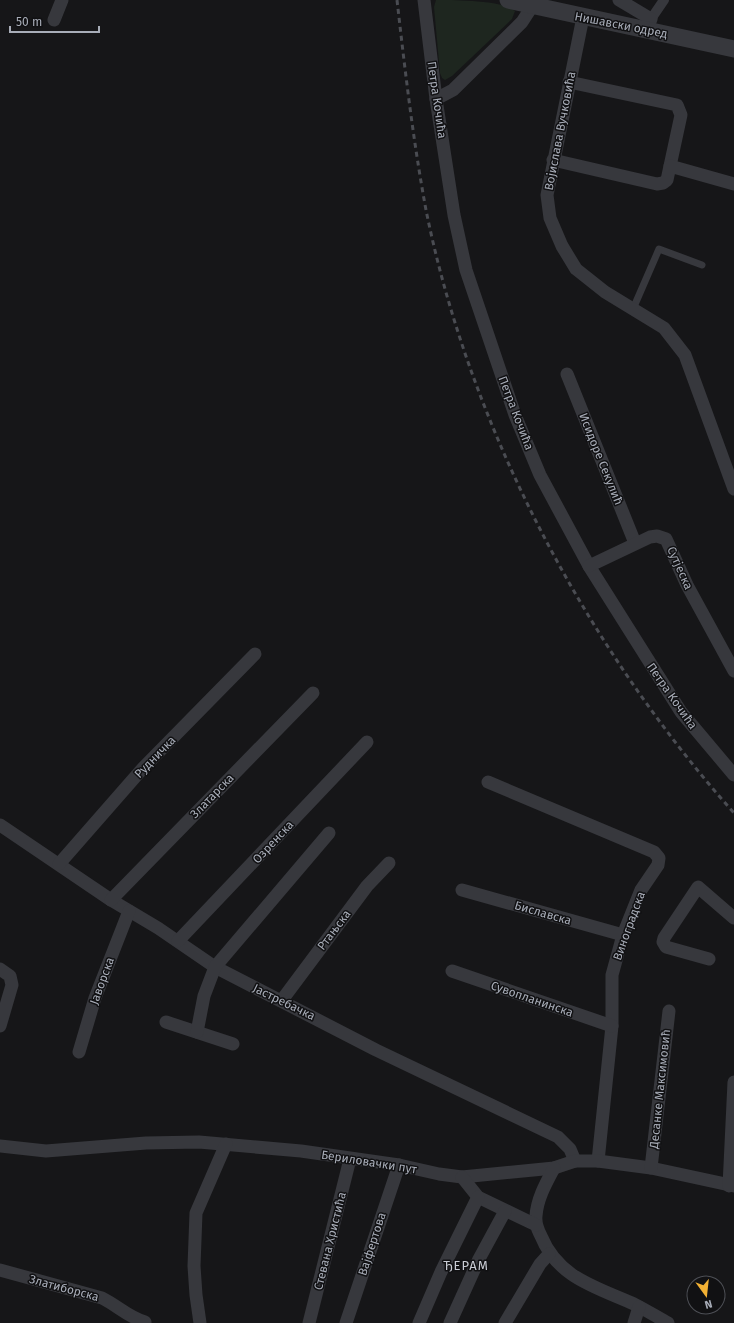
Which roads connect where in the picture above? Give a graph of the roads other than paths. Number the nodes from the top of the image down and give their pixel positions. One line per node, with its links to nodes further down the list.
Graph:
1 (62, 0): 8 (street)
2 (424, 0): 12 (street, Петра Кочића)
3 (508, 0): 6 (street, Нишавски одред)
4 (619, 0): 9 (street)
5 (664, 0): 9 (street)
6 (533, 6): 7 (street, Нишавски одред); 12 (street)
7 (582, 17): 9 (street, Нишавски одред); 11 (street, Војислава Вучковића)
8 (54, 20)
9 (649, 24): 10 (street, Нишавски одред)
10 (734, 49)
11 (569, 82): 13 (street, Војислава Вучковића); 14 (street)
12 (436, 99): 21 (street, Петра Кочића)
13 (553, 160): 14 (street); 17 (street, Војислава Вучковића)
14 (670, 166): 15 (street)
15 (734, 184)
16 (702, 265): 17 (lane)
17 (633, 309): 19 (street, Војислава Вучковића)
18 (567, 374): 20 (street, Исидоре Секулић)
19 (734, 489)
20 (635, 543): 21 (street, Сутјеска); 23 (street, Сутјеска)
21 (589, 566): 26 (street, Петра Кочића)
22 (255, 654): 31 (street, Рудничка)
23 (734, 671)
24 (314, 693): 33 (street, Златарска)
25 (367, 742): 37 (street, Озренска)
26 (734, 775)
27 (488, 782): 36 (street, Виноградска)
28 (1, 830): 31 (street, Јастребачка)
29 (329, 833): 39 (street)
30 (389, 863): 42 (street, Ртањска)
31 (58, 864): 33 (street, Јастребачка)
32 (462, 890): 36 (street, Биславска)
33 (111, 900): 34 (street, Јастребачка)
34 (129, 911): 37 (street, Јастребачка); 49 (street, Јаворска)
35 (734, 918): 38 (street)
36 (623, 935): 46 (street, Виноградска)
37 (178, 941): 39 (street, Јастребачка)
38 (709, 959)
39 (215, 967): 42 (street, Јастребачка); 47 (street)
40 (0, 969): 45 (street)
41 (452, 971): 46 (street, Сувопланинска)
42 (282, 1000): 54 (street, Јастребачка)
43 (669, 1011): 58 (street, Десанке Максимовић)
44 (166, 1022): 47 (street)
45 (0, 1026)
46 (612, 1026): 55 (street, Виноградска)
47 (197, 1032): 48 (street)
48 (233, 1044)
49 (79, 1052)
50 (734, 1082): 60 (street)
51 (226, 1144): 52 (street, Бериловачки пут); 53 (street, Бериловачки пут); 68 (street)
52 (0, 1146)
53 (350, 1159): 56 (street, Бериловачки пут); 69 (street, Стевана Христића)
54 (575, 1161): 55 (street, Бериловачки пут); 57 (street, Бериловачки пут)
55 (598, 1161): 58 (street, Бериловачки пут)
56 (399, 1165): 59 (street, Бериловачки пут); 70 (street, Вајфертова)
57 (554, 1168): 59 (street, Бериловачки пут); 63 (street)
58 (651, 1168): 60 (street, Бериловачки пут)
59 (462, 1177): 61 (street)
60 (732, 1186)
61 (478, 1197): 62 (street); 71 (street)
62 (505, 1211): 63 (street); 72 (street)
63 (536, 1225): 64 (street)
64 (549, 1254): 66 (street); 73 (street)
65 (0, 1270): 67 (street, Златиборска)
66 (640, 1307): 74 (street); 75 (street)
67 (145, 1322)
68 (200, 1323)
69 (309, 1323)
70 (346, 1323)
71 (419, 1323)
72 (450, 1323)
73 (505, 1323)
74 (634, 1323)
75 (668, 1323)

